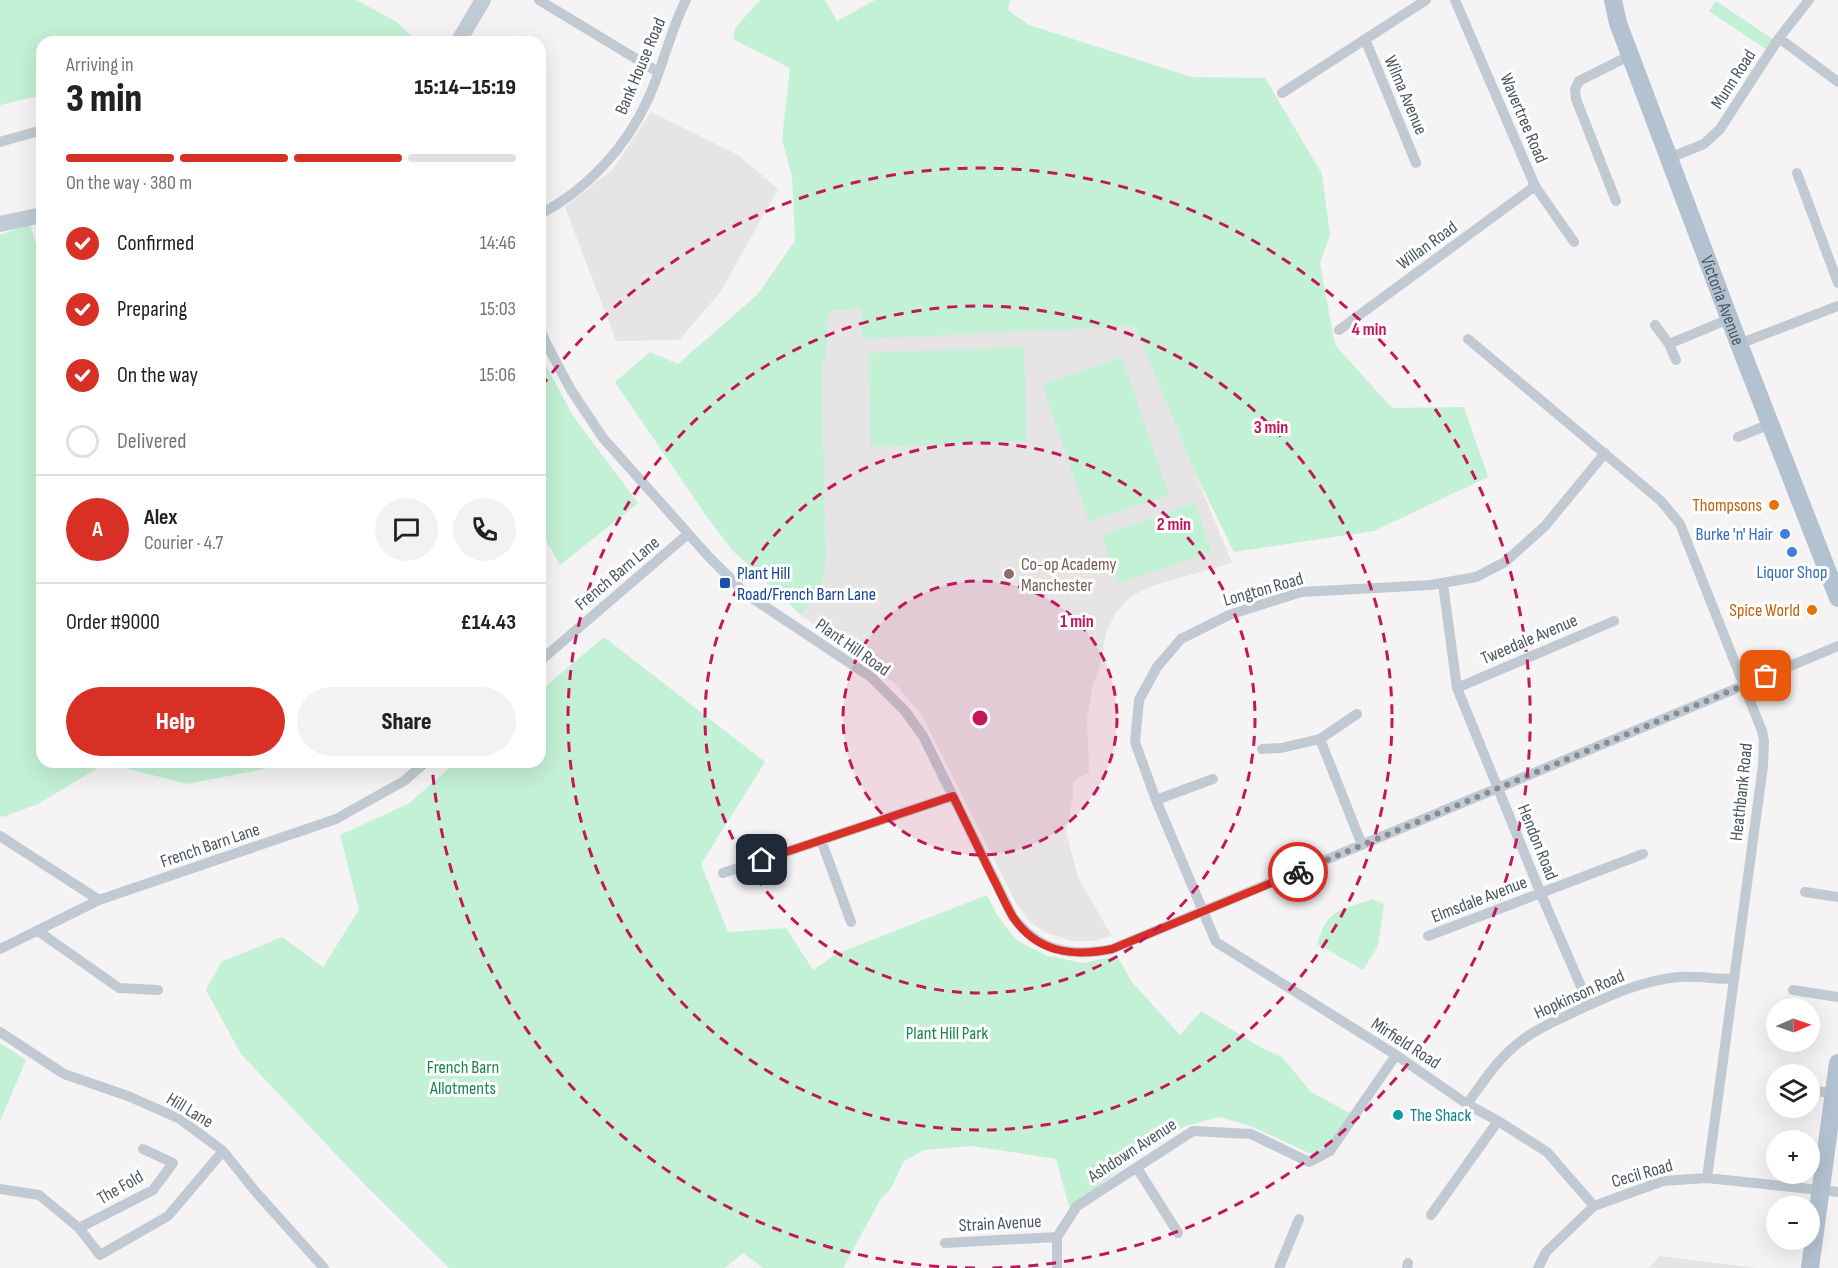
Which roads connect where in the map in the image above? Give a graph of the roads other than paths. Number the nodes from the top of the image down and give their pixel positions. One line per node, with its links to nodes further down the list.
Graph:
1 (483, 0): 8 (street)
2 (539, 0): 12 (street)
3 (686, 0): 12 (street, Bank House Road)
4 (1426, 0): 10 (street)
5 (1455, 0): 20 (street, Wavertree Road)
6 (1613, 0): 11 (main road, Victoria Avenue)
7 (1809, 0): 9 (street, Munn Road)
8 (462, 36)
9 (1779, 38): 13 (street); 17 (street, Munn Road)
10 (1365, 39): 14 (street); 18 (street, Wilma Avenue)
11 (1631, 55): 17 (main road, Victoria Avenue); 21 (street)
12 (658, 72): 22 (street, Bank House Road)
13 (1838, 82)
14 (1282, 93)
15 (36, 132): 16 (street)
16 (0, 142)
17 (1669, 158): 28 (main road, Victoria Avenue)
18 (1416, 163)
19 (1797, 173): 26 (street)
20 (1535, 186): 25 (street, Wavertree Road); 30 (street, Willan Road)
21 (1616, 201)
22 (546, 211)
23 (36, 216): 24 (street)
24 (0, 224)
25 (1574, 242)
26 (1838, 283)
27 (1838, 306): 34 (street)
28 (1729, 319): 33 (street); 34 (main road, Victoria Avenue)
29 (1655, 325): 33 (street)
30 (1339, 330)
31 (1468, 339): 38 (street, Heathbank Road)
32 (546, 343): 39 (street, Plant Hill Road)
33 (1669, 344): 35 (street)
34 (1739, 344): 36 (main road, Victoria Avenue)
35 (1676, 360)
36 (1770, 424): 37 (street); 41 (main road, Victoria Avenue)
37 (1738, 436)
38 (1605, 453): 40 (street, Longton Road); 45 (street, Heathbank Road)
39 (688, 534): 44 (street, French Barn Lane); 53 (street, Plant Hill Road)
40 (1443, 584): 46 (street, Hendon Road); 54 (street, Longton Road)
41 (1838, 598)
42 (1614, 621): 46 (street, Tweedale Avenue)
43 (1838, 646): 45 (street, Plant Hill Road)
44 (546, 656)
45 (1744, 686): 52 (street, Plant Hill Road); 69 (street, Heathbank Road)
46 (1457, 688): 52 (street, Hendon Road)
47 (1357, 714): 48 (street)
48 (1320, 739): 49 (street); 57 (street)
49 (1262, 749)
50 (419, 768): 63 (street, French Barn Lane)
51 (1213, 779): 54 (street)
52 (1498, 787): 57 (street, Plant Hill Road); 61 (street, Hendon Road)
53 (953, 796): 56 (street); 64 (street, Plant Hill Road)
54 (1156, 800): 64 (street, Longton Road)
55 (0, 836): 63 (street)
56 (821, 840): 59 (street); 65 (street)
57 (1362, 845): 64 (street, Plant Hill Road)
58 (1643, 854): 61 (street, Elmsdale Avenue)
59 (723, 873)
60 (1805, 892): 62 (street)
61 (1540, 894): 67 (street, Elmsdale Avenue); 73 (street, Hendon Road)
62 (1838, 897)
63 (99, 900): 66 (street, French Barn Lane)
64 (1201, 911): 75 (street, Mirfield Road)
65 (851, 922)
66 (38, 931): 68 (street, French Barn Lane); 70 (street)
67 (1428, 936)
68 (0, 949)
69 (1734, 979): 73 (street, Hopkinson Road); 84 (street, Heathbank Road)
70 (158, 990)
71 (1793, 990): 72 (street)
72 (1838, 997)
73 (1589, 1005): 79 (street, Hopkinson Road)
74 (0, 1032): 82 (street, Hill Lane)
75 (1396, 1055): 79 (street, Mirfield Road); 83 (street, Ashdown Avenue)
76 (1838, 1063): 78 (main road)
77 (1820, 1092): 78 (street)
78 (1836, 1094): 86 (main road)
79 (1467, 1104): 80 (street, Mirfield Road)
80 (1498, 1121): 87 (street, Mirfield Road); 88 (street)
81 (143, 1149): 90 (street, The Fold)
82 (223, 1151): 90 (street); 94 (street, Hill Lane)
83 (1137, 1168): 91 (street); 92 (street, Ashdown Avenue)
84 (1707, 1178): 86 (street, Cecil Road); 87 (street, Cecil Road)
85 (0, 1189): 90 (street)
86 (1829, 1191): 98 (main road)
87 (1594, 1206): 97 (street, Cecil Road)
88 (1431, 1215)
89 (1299, 1219): 96 (street)
90 (79, 1228)
91 (1178, 1233)
92 (1057, 1237): 93 (street, Strain Avenue); 95 (street)
93 (945, 1243)
94 (323, 1268)
95 (1057, 1268)
96 (1279, 1268)
97 (1538, 1268)
98 (1810, 1268)

